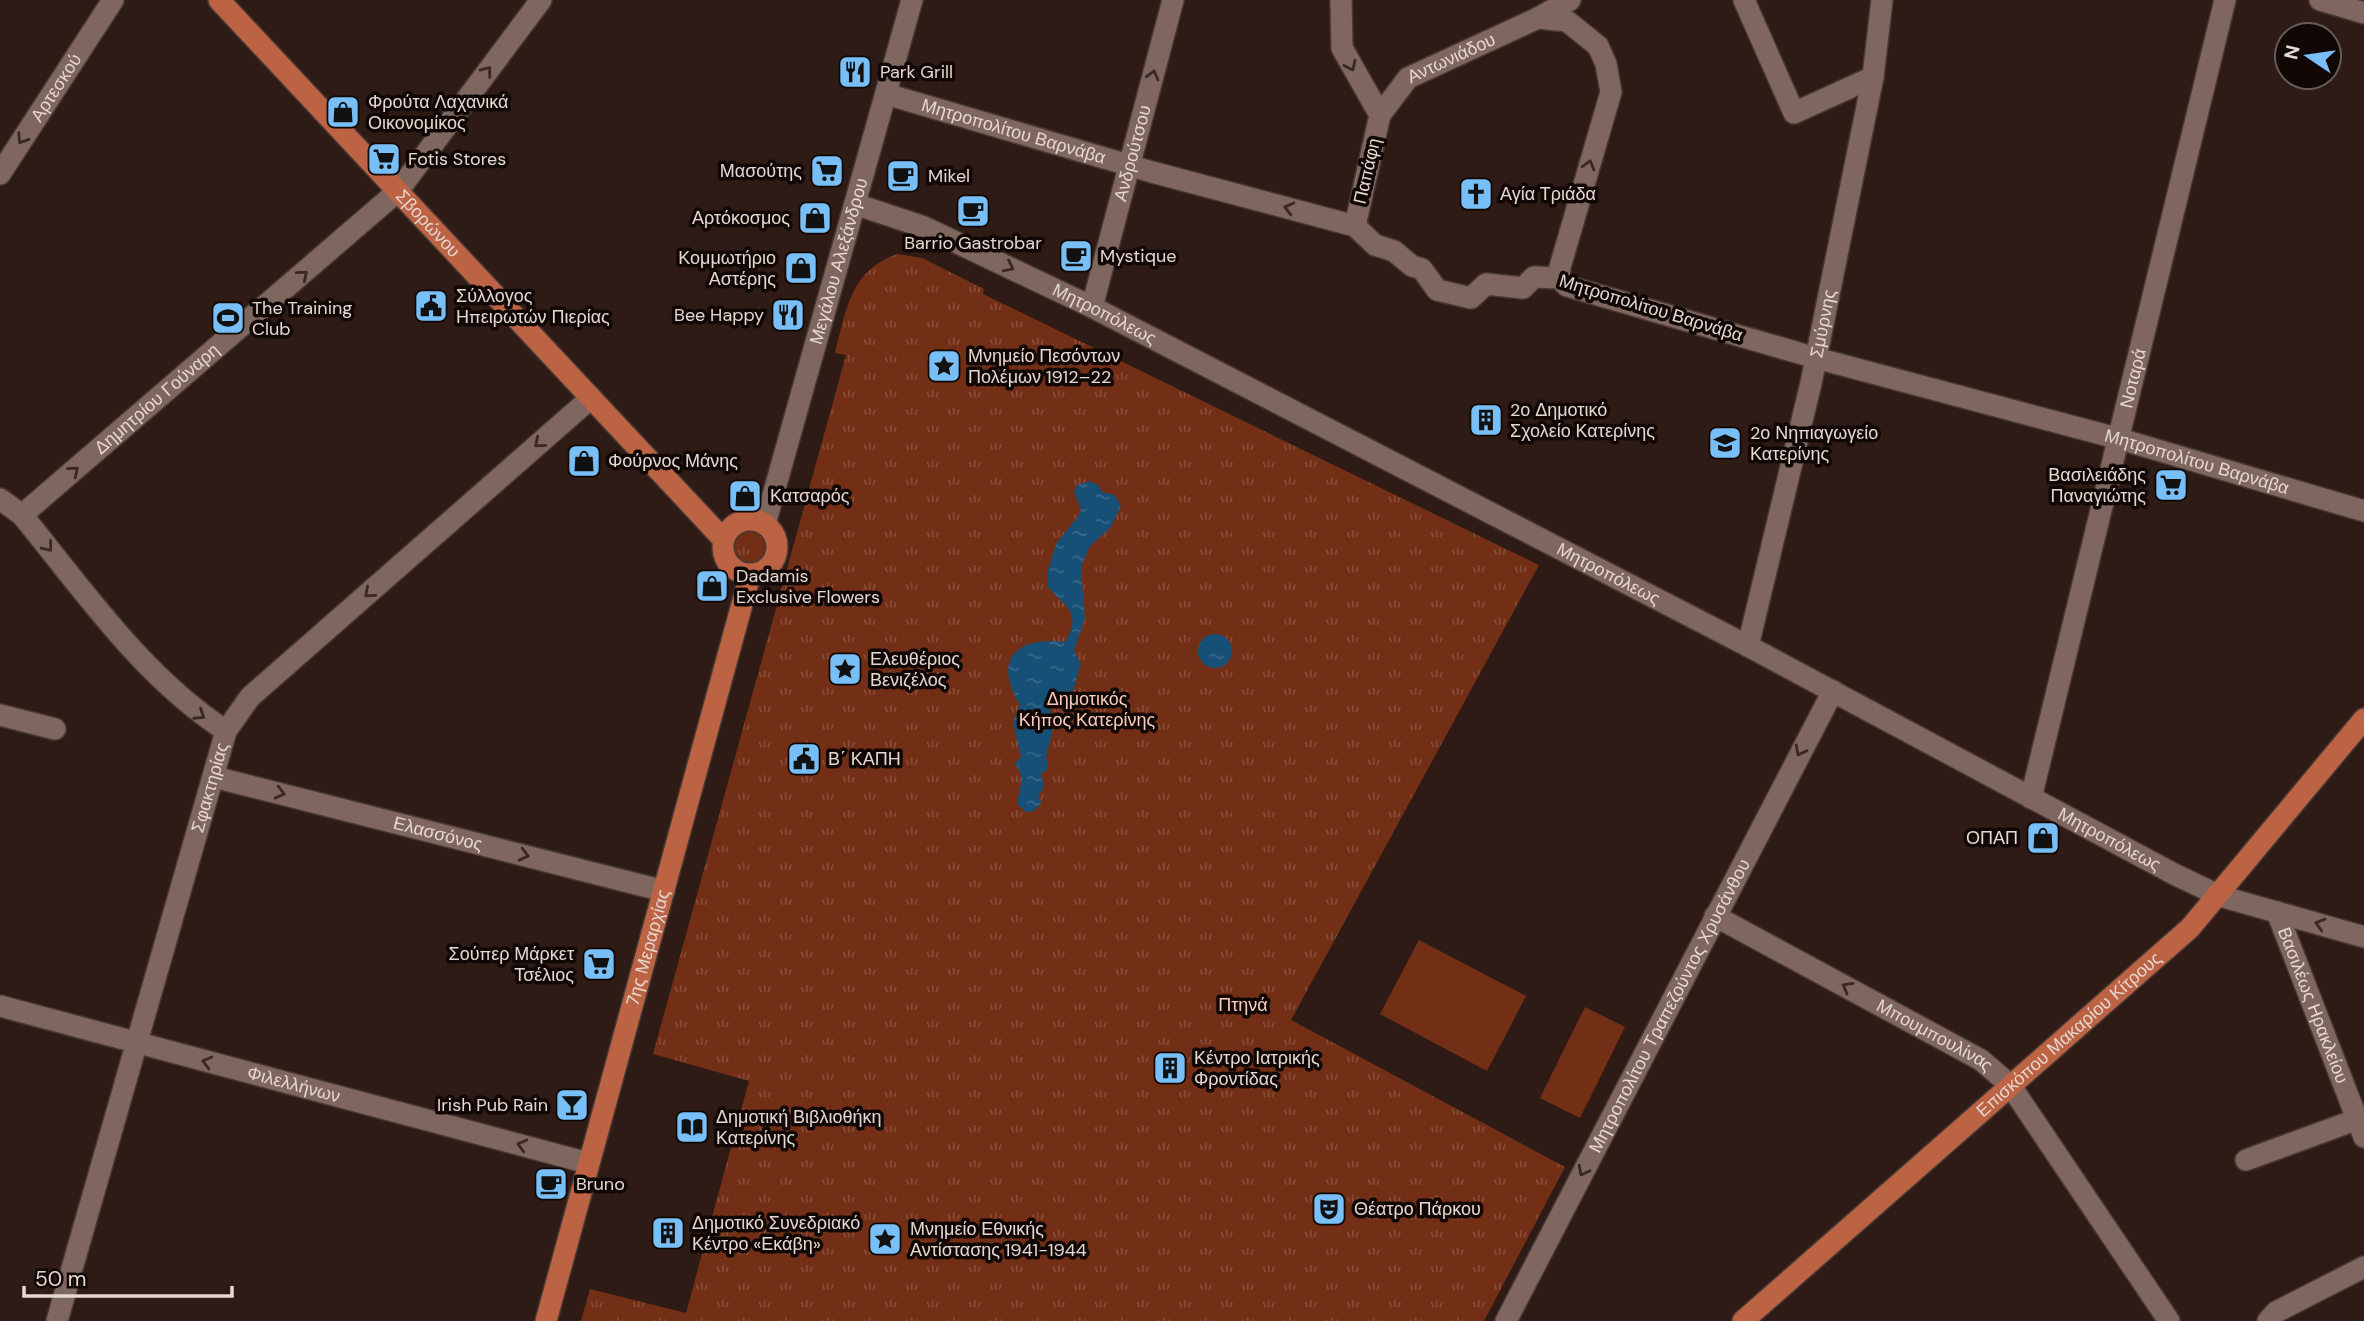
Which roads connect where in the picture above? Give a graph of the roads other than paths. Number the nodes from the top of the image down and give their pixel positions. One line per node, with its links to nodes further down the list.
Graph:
1 (113, 0): 18 (street, Αρτεσκού, one-way to 18)
2 (219, 0): 19 (main road, Σβορώνου)
3 (541, 0): 19 (street, Δημητρίου Γούναρη, one-way to 3)
4 (912, 0): 15 (street, Μεγάλου Αλεξάνδρου)
5 (1173, 0): 17 (street, Ανδρούτσου, one-way to 5)
6 (1340, 0): 16 (street, Παπάφη, one-way to 16)
7 (1570, 0): 13 (street, Αντωνιάδου)
8 (1744, 0): 14 (street)
9 (1882, 0): 14 (street, Σμύρνης)
10 (2225, 0): 26 (street, Νοταρά)
11 (2320, 0): 12 (street)
12 (2364, 13)
13 (1538, 18): 16 (street, Αντωνιάδου); 22 (street, one-way to 13)
14 (1873, 77): 24 (street, Σμύρνης)
15 (886, 94): 17 (street, Μητροπολίτου Βαρνάβα); 20 (street, Μεγάλου Αλεξάνδρου)
16 (1380, 115): 21 (street, Παπάφη)
17 (1129, 165): 21 (street, Μητροπολίτου Βαρνάβα, one-way to 17); 23 (street, Ανδρούτσου)
18 (0, 174)
19 (398, 191): 25 (main road, Σβορώνου); 29 (street, Δημητρίου Γούναρη, one-way to 19)
20 (855, 204): 23 (street, Μητροπόλεως, one-way to 23); 30 (street, Μεγάλου Αλεξάνδρου)
21 (1355, 226): 22 (street, Μητροπολίτου Βαρνάβα)
22 (1559, 278): 24 (street, Μητροπολίτου Βαρνάβα)
23 (1092, 307): 33 (street, Μητροπόλεως)
24 (1816, 358): 26 (street, Μητροπολίτου Βαρνάβα); 33 (street, Σμύρνης)
25 (591, 398): 31 (main road, Σβορώνου); 38 (street, Σφακτηρίας, one-way to 38)
26 (2120, 439): 28 (street, Μητροπολίτου Βαρνάβα); 40 (street, Νοταρά)
27 (0, 499): 29 (street)
28 (2364, 511)
29 (22, 515): 38 (street, one-way to 38)
30 (765, 524): 31 (main road); 32 (main road)
31 (723, 539): 32 (main road)
32 (750, 575): 41 (main road, 7ης Μεραρχίας)
33 (1748, 646): 34 (street, Μητροπόλεως)
34 (1833, 691): 40 (street, Μητροπόλεως); 44 (street, Μητροπολίτου Τραπεζούντος Χρυσάνθου, one-way to 44)
35 (0, 715): 37 (street)
36 (2364, 719): 42 (main road, Επισκόπου Μακαρίου Κίτρους)
37 (55, 729)
38 (226, 731): 39 (street, Σφακτηρίας)
39 (214, 777): 41 (street, Ελασσόνος, one-way to 41); 47 (street, Σφακτηρίας)
40 (2031, 798): 42 (street, Μητροπόλεως)
41 (664, 891): 51 (main road, 7ης Μεραρχίας)
42 (2220, 896): 43 (street, Μητροπόλεως); 48 (main road, Επισκόπου Μακαρίου Κίτρους)
43 (2277, 912): 45 (street, Μητροπόλεως, one-way to 43); 49 (street, Βασιλέως Ηρακλείου)
44 (1715, 916): 48 (street, Μπουμπουλίνας, one-way to 44); 55 (street, Μητροπολίτου Τραπεζούντος Χρυσάνθου, one-way to 55)
45 (2364, 937)
46 (0, 1006): 47 (street, Φιλελλήνων)
47 (134, 1042): 51 (street, Φιλελλήνων, one-way to 47); 53 (street, Σφακτηρίας)
48 (2010, 1084): 56 (main road, Επισκόπου Μακαρίου Κίτρους); 57 (street, Μπουμπουλίνας)
49 (2361, 1128): 50 (street)
50 (2246, 1160)
51 (587, 1163): 54 (main road, 7ης Μεραρχίας)
52 (2364, 1267): 58 (street)
53 (57, 1321)
54 (545, 1321)
55 (1506, 1321)
56 (1743, 1321)
57 (2169, 1321)
58 (2268, 1321)

